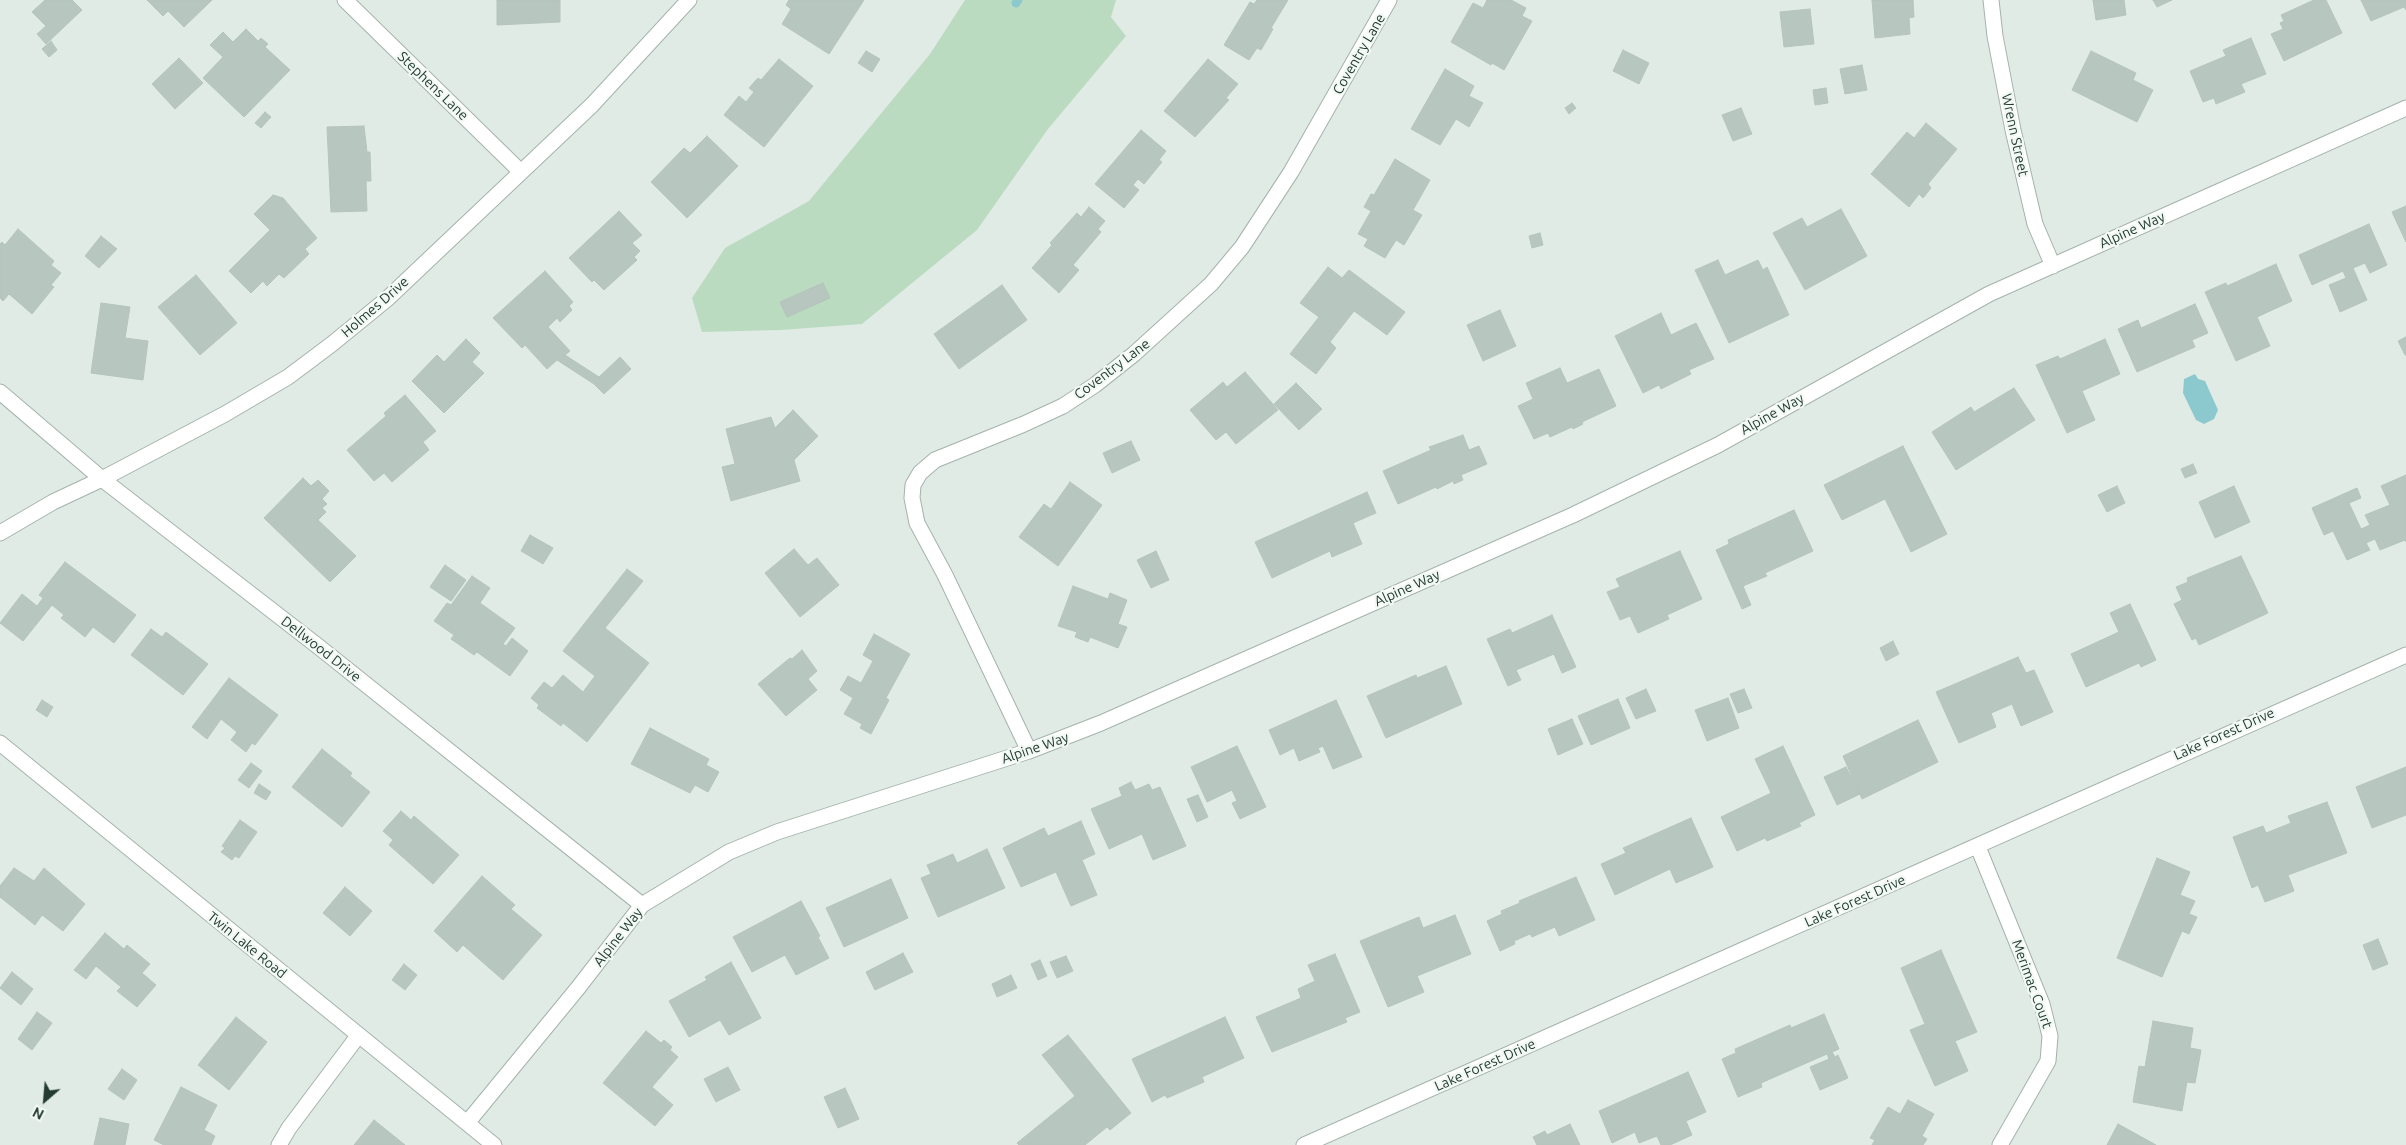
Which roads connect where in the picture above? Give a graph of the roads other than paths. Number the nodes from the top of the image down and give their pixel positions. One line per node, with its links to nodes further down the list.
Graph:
1 (345, 0): 6 (street, Stephens Lane)
2 (689, 0): 6 (street, Holmes Drive)
3 (1389, 0): 13 (street, Coventry Lane)
4 (1991, 0): 7 (street, Wrenn Street)
5 (2406, 108): 7 (street, Alpine Way)
6 (521, 172): 9 (street, Holmes Drive)
7 (2053, 266): 13 (street, Alpine Way)
8 (0, 392): 9 (street, Dellwood Drive)
9 (102, 480): 10 (street, Holmes Drive); 15 (street, Dellwood Drive)
10 (0, 534)
11 (2406, 655): 14 (street, Lake Forest Drive)
12 (0, 743): 16 (street, Twin Lake Road)
13 (1029, 751): 15 (street, Alpine Way)
14 (1978, 847): 20 (street, Lake Forest Drive); 21 (street, Merimac Court)
15 (642, 905): 17 (street, Alpine Way)
16 (358, 1036): 17 (street, Twin Lake Road); 18 (street)
17 (467, 1123): 19 (street, Twin Lake Road)
18 (279, 1145)
19 (494, 1145)
20 (1304, 1145)
21 (2000, 1145)

